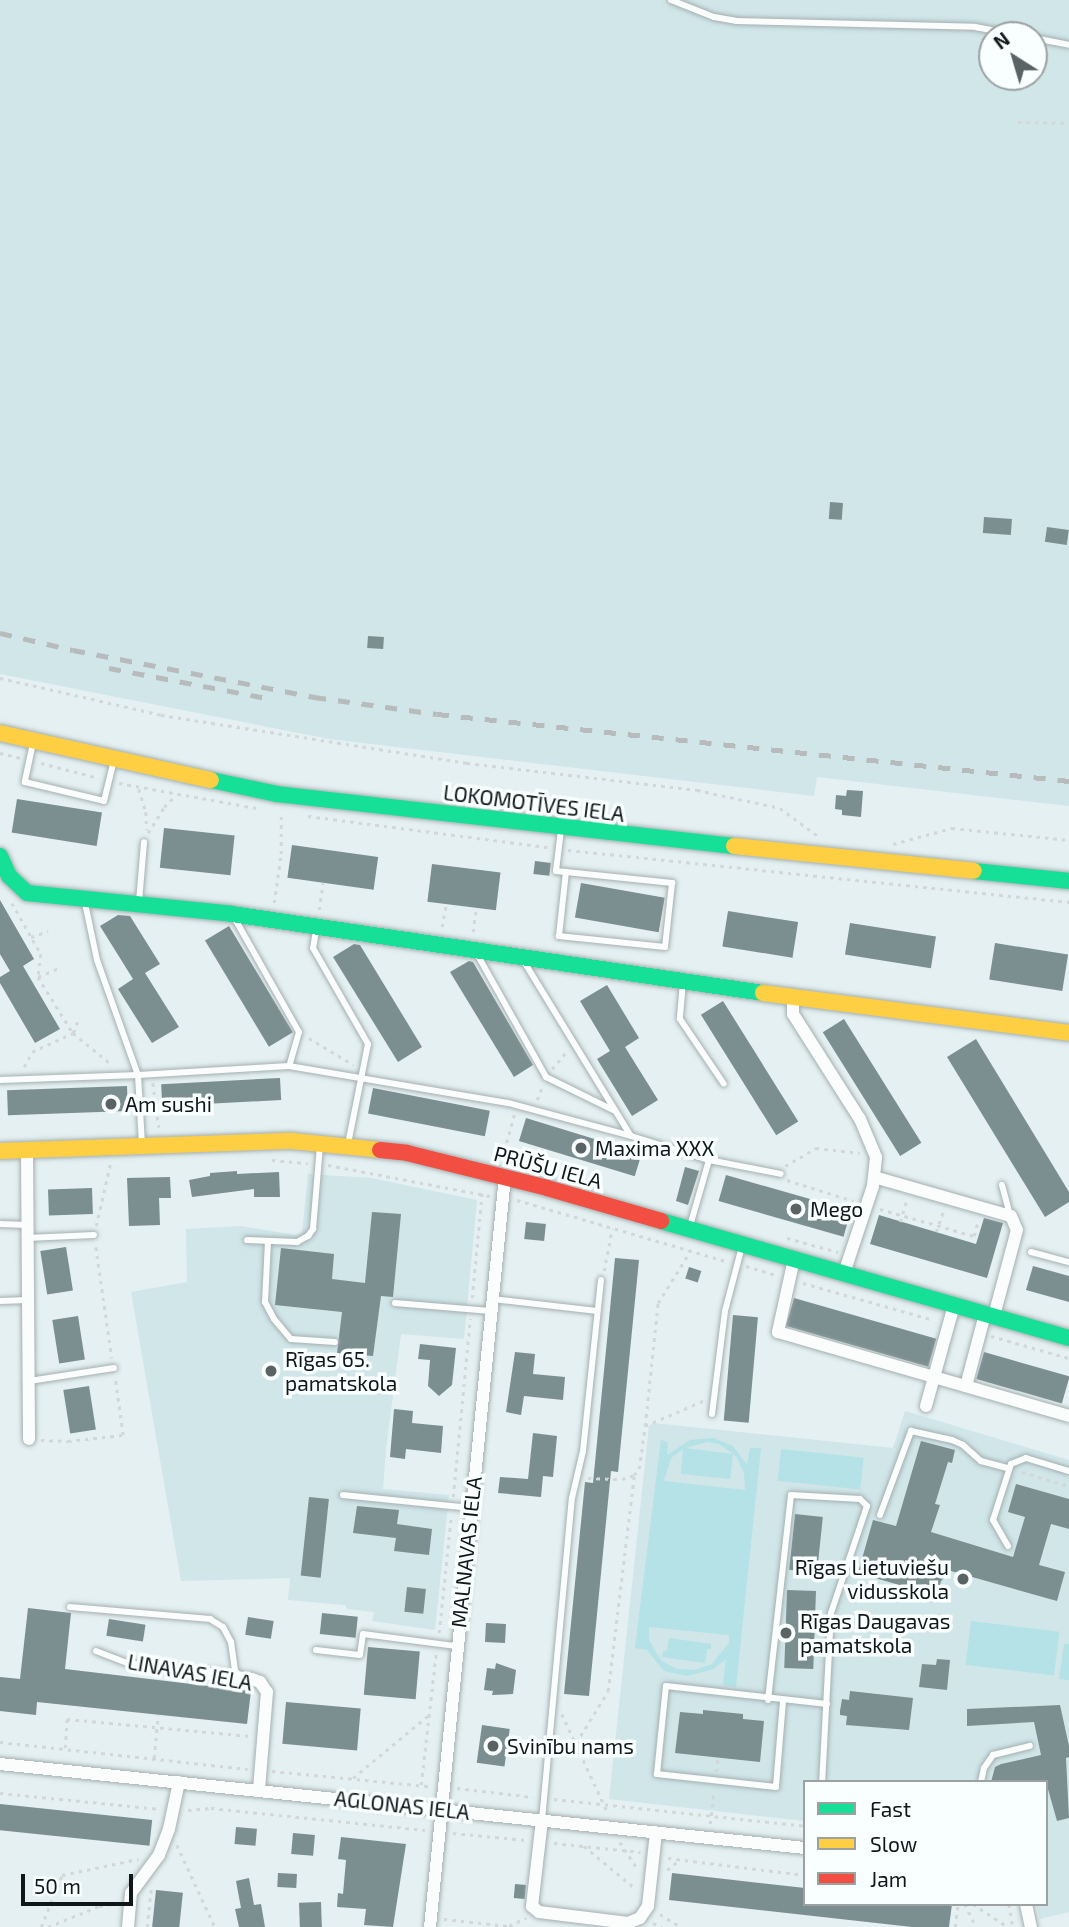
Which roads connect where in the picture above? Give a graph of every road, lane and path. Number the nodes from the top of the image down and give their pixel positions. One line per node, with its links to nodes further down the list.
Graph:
1 (671, 0): 2 (lane)
2 (978, 28)
3 (1048, 41): 4 (lane)
4 (1069, 45)
5 (1018, 122): 6 (path)
6 (1069, 123)
7 (0, 678): 16 (path)
8 (0, 733): 9 (street, LOKOMOTĪVES IELA)
9 (34, 741): 10 (street, LOKOMOTĪVES IELA); 10 (lane)
10 (114, 760): 14 (street, LOKOMOTĪVES IELA)
11 (139, 788): 15 (path)
12 (176, 795): 15 (path)
13 (281, 812): 30 (path)
14 (561, 828): 21 (lane); 22 (street, LOKOMOTĪVES IELA)
15 (147, 833): 18 (path)
16 (821, 837)
17 (1069, 840): 19 (path)
18 (145, 842): 26 (lane)
19 (883, 846)
20 (0, 856): 24 (street)
21 (566, 872): 21 (lane)
22 (1069, 881)
23 (323, 883): 31 (path)
24 (84, 899): 26 (street); 46 (lane)
25 (12, 903): 33 (path)
26 (139, 904): 29 (street)
27 (446, 904): 34 (path)
28 (476, 908): 35 (path)
29 (232, 915): 30 (street); 42 (lane)
30 (272, 920): 31 (street)
31 (317, 927): 34 (street); 48 (lane)
32 (48, 931): 33 (path)
33 (31, 937): 38 (path)
34 (440, 944): 35 (street)
35 (472, 949): 36 (street); 54 (lane)
36 (520, 956): 39 (street); 54 (lane)
37 (59, 968): 38 (path)
38 (38, 976): 43 (path)
39 (683, 980): 40 (street); 52 (lane)
40 (793, 997): 44 (street); 62 (street)
41 (79, 1017): 43 (path)
42 (299, 1032): 45 (lane); 48 (path)
43 (73, 1033): 49 (path); 51 (path)
44 (1069, 1033)
45 (289, 1066): 47 (lane); 48 (lane)
46 (138, 1074): 47 (lane); 49 (lane); 58 (lane)
47 (152, 1074): 55 (path)
48 (360, 1074): 53 (lane); 59 (lane)
49 (124, 1075): 51 (lane)
50 (0, 1080): 51 (lane)
51 (17, 1080)
52 (724, 1084)
53 (517, 1105): 56 (lane); 63 (path)
54 (615, 1111): 56 (lane)
55 (159, 1128)
56 (631, 1136): 65 (lane)
57 (320, 1143): 58 (street, PRŪŠU IELA); 59 (street, PRŪŠU IELA); 66 (lane)
58 (142, 1144): 60 (street, PRŪŠU IELA)
59 (348, 1146): 68 (street, PRŪŠU IELA)
60 (27, 1150): 61 (street, PRŪŠU IELA); 85 (street)
61 (0, 1151)
62 (876, 1157): 69 (path); 71 (street)
63 (502, 1159)
64 (271, 1160): 66 (path)
65 (709, 1160): 69 (lane); 84 (lane)
66 (318, 1164): 74 (path); 90 (lane)
67 (110, 1165): 87 (path)
68 (487, 1172): 70 (street, PRŪŠU IELA); 74 (path)
69 (781, 1174): 76 (path)
70 (505, 1177): 84 (street, PRŪŠU IELA); 102 (street, MALNAVAS IELA)
71 (874, 1177): 73 (street); 76 (street)
72 (1002, 1185): 79 (lane)
73 (911, 1187): 75 (street); 78 (path)
74 (482, 1195): 104 (path)
75 (947, 1198): 77 (street); 82 (path)
76 (867, 1205): 78 (path); 97 (street)
77 (982, 1207): 79 (street); 88 (path)
78 (902, 1215): 80 (path); 82 (path)
79 (1011, 1216): 106 (street)
80 (900, 1222)
81 (0, 1224): 85 (lane)
82 (938, 1226): 86 (path); 88 (path)
83 (613, 1228): 98 (path)
84 (689, 1229): 92 (street, PRŪŠU IELA)
85 (27, 1231): 87 (lane); 99 (street)
86 (936, 1232)
87 (94, 1234): 109 (path)
88 (974, 1236): 91 (path)
89 (247, 1240): 90 (lane)
90 (268, 1241): 108 (lane)
91 (972, 1243)
92 (742, 1244): 95 (street, PRŪŠU IELA); 113 (lane)
93 (691, 1250): 117 (path)
94 (1031, 1252): 96 (lane)
95 (794, 1259): 97 (street, PRŪŠU IELA); 110 (street)
96 (1069, 1262)
97 (844, 1273): 103 (street, PRŪŠU IELA)
98 (601, 1280): 105 (lane)
99 (28, 1300): 100 (lane); 111 (street)
100 (0, 1301)
101 (395, 1303): 104 (lane)
102 (492, 1305): 104 (lane); 105 (lane); 126 (street, MALNAVAS IELA)
103 (954, 1305): 106 (street, PRŪŠU IELA); 110 (street)
104 (471, 1309): 125 (path)
105 (597, 1311): 122 (lane)
106 (990, 1315): 107 (street, PRŪŠU IELA); 112 (street)
107 (1069, 1338)
108 (335, 1342)
109 (114, 1368): 111 (lane); 118 (path)
110 (934, 1377): 112 (street); 114 (street)
111 (29, 1381): 118 (street)
112 (966, 1386): 116 (street)
113 (715, 1396): 115 (lane); 117 (path)
114 (926, 1406)
115 (712, 1414)
116 (1069, 1416)
117 (645, 1426): 121 (path)
118 (29, 1439)
119 (1008, 1468): 120 (lane); 123 (path); 127 (lane); 128 (lane)
120 (1069, 1471)
121 (634, 1475): 122 (path); 145 (path)
122 (577, 1478): 136 (lane)
123 (1069, 1486)
124 (343, 1495): 125 (lane)
125 (452, 1506): 126 (lane); 130 (path)
126 (470, 1508): 131 (street, MALNAVAS IELA)
127 (880, 1516)
128 (1009, 1546)
129 (70, 1607): 135 (lane)
130 (437, 1644): 131 (lane); 132 (lane); 141 (path)
131 (456, 1646): 158 (street, MALNAVAS IELA)
132 (316, 1650)
133 (96, 1651): 134 (lane, LINAVAS IELA)
134 (209, 1674): 135 (street, LINAVAS IELA)
135 (243, 1678): 143 (street, LINAVAS IELA)
136 (553, 1695): 145 (path); 161 (lane)
137 (768, 1700): 138 (lane); 139 (lane); 153 (lane)
138 (783, 1701): 139 (lane); 153 (lane)
139 (827, 1704): 154 (lane)
140 (158, 1715): 142 (path)
141 (429, 1715): 152 (path); 157 (path)
142 (157, 1727): 143 (path); 147 (path); 148 (path)
143 (264, 1737): 151 (street, LINAVAS IELA)
144 (0, 1742): 147 (path)
145 (576, 1743): 162 (path)
146 (1030, 1746): 155 (lane)
147 (65, 1749): 148 (path)
148 (154, 1758): 151 (path)
149 (718, 1758): 153 (path)
150 (0, 1764): 156 (street, AGLONAS IELA)
151 (261, 1770): 152 (path); 159 (street, LINAVAS IELA)
152 (352, 1779): 157 (path)
153 (715, 1780): 165 (path)
154 (822, 1780)
155 (981, 1780)
156 (179, 1782): 159 (street, AGLONAS IELA); 164 (street)
157 (421, 1786): 158 (path)
158 (442, 1786): 161 (path); 163 (street, MALNAVAS IELA)
159 (259, 1790): 163 (street, AGLONAS IELA)
160 (0, 1793): 164 (path)
161 (544, 1798): 162 (path); 166 (lane)
162 (605, 1804): 165 (path); 168 (path)
163 (441, 1809): 166 (street, AGLONAS IELA); 170 (street, MALNAVAS IELA)
164 (174, 1810): 169 (street); 170 (path)
165 (711, 1816): 167 (path); 172 (path)
166 (542, 1820): 168 (street, AGLONAS IELA); 173 (street)
167 (803, 1826)
168 (613, 1827): 171 (street, AGLONAS IELA); 176 (path)
169 (169, 1829): 178 (street); 195 (path)
170 (439, 1831): 173 (path); 190 (street, MALNAVAS IELA)
171 (656, 1832): 172 (street, AGLONAS IELA); 177 (street)
172 (709, 1838): 175 (street, AGLONAS IELA)
173 (539, 1842): 174 (path); 189 (street)
174 (584, 1846): 176 (path); 183 (path)
175 (803, 1848)
176 (624, 1850): 177 (path); 181 (path)
177 (654, 1854): 180 (path); 181 (street)
178 (159, 1855): 179 (street); 191 (path)
179 (147, 1871): 182 (street); 194 (path)
180 (803, 1875)
181 (651, 1886): 183 (street)
182 (130, 1902): 192 (path); 193 (street)
183 (649, 1903): 189 (street); 196 (path)
184 (958, 1906): 197 (path)
185 (966, 1906): 198 (path)
186 (976, 1906): 199 (path)
187 (1009, 1906): 199 (path)
188 (1026, 1906): 200 (street)
189 (539, 1912): 190 (path)
190 (430, 1922)
191 (41, 1927)
192 (48, 1927)
193 (128, 1927)
194 (147, 1927)
195 (215, 1927)
196 (681, 1927)
197 (955, 1927)
198 (976, 1927)
199 (1011, 1927)
200 (1031, 1927)

